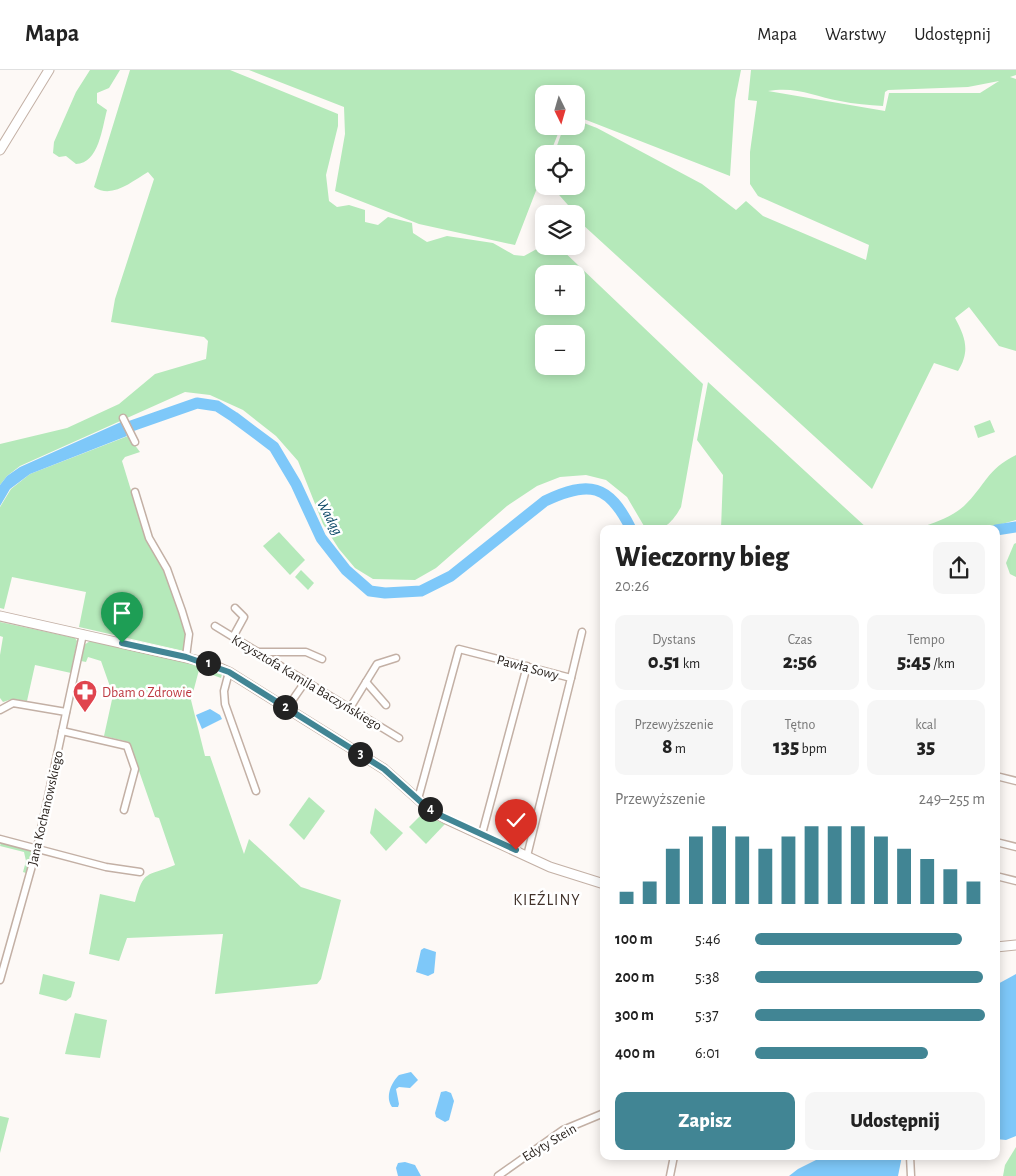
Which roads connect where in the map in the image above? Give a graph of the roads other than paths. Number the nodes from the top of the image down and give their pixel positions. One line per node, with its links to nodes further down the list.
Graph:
1 (49, 70): 2 (street)
2 (0, 150)
3 (123, 418): 4 (street)
4 (135, 442)
5 (135, 492): 14 (street)
6 (235, 608): 11 (street)
7 (0, 616): 10 (street)
8 (215, 626): 11 (street, Krzysztofa Kamila Baczyńskiego)
9 (582, 632): 20 (street)
10 (83, 634): 14 (street); 27 (street, Jana Kochanowskiego)
11 (233, 637): 12 (street, Krzysztofa Kamila Baczyńskiego)
12 (258, 652): 13 (street); 17 (street, Krzysztofa Kamila Baczyńskiego)
13 (282, 652): 16 (street); 17 (street)
14 (186, 657): 19 (street)
15 (396, 658): 22 (street)
16 (322, 659)
17 (278, 664): 21 (street, Krzysztofa Kamila Baczyńskiego)
18 (527, 666): 20 (street, Pawła Sowy); 33 (street, Pawła Sowy); 35 (street)
19 (229, 672): 24 (street); 32 (street)
20 (571, 678): 40 (street, Pawła Sowy)
21 (305, 682): 24 (street); 25 (street, Krzysztofa Kamila Baczyńskiego)
22 (366, 682): 23 (street); 25 (street)
23 (386, 705)
24 (287, 708): 33 (street)
25 (350, 708): 29 (street, Krzysztofa Kamila Baczyńskiego)
26 (0, 710): 27 (street)
27 (66, 712): 28 (street, Jana Kochanowskiego)
28 (62, 731): 34 (street); 39 (street, Jana Kochanowskiego)
29 (399, 738)
30 (1000, 777): 31 (street)
31 (1016, 781)
32 (256, 791)
33 (418, 800): 35 (street)
34 (124, 810)
35 (482, 834): 40 (street)
36 (0, 839): 39 (street)
37 (1000, 843): 38 (street)
38 (1016, 847)
39 (37, 848): 41 (street); 47 (street, Jana Kochanowskiego)
40 (526, 856): 43 (street)
41 (140, 872)
42 (1000, 877): 44 (street)
43 (600, 881)
44 (1016, 881)
45 (1016, 945): 46 (street)
46 (1000, 947)
47 (0, 980)
48 (600, 1115): 51 (street, Edyty Stein)
49 (673, 1160): 52 (street)
50 (910, 1160): 53 (street)
51 (498, 1176)
52 (670, 1176)
53 (912, 1176)

